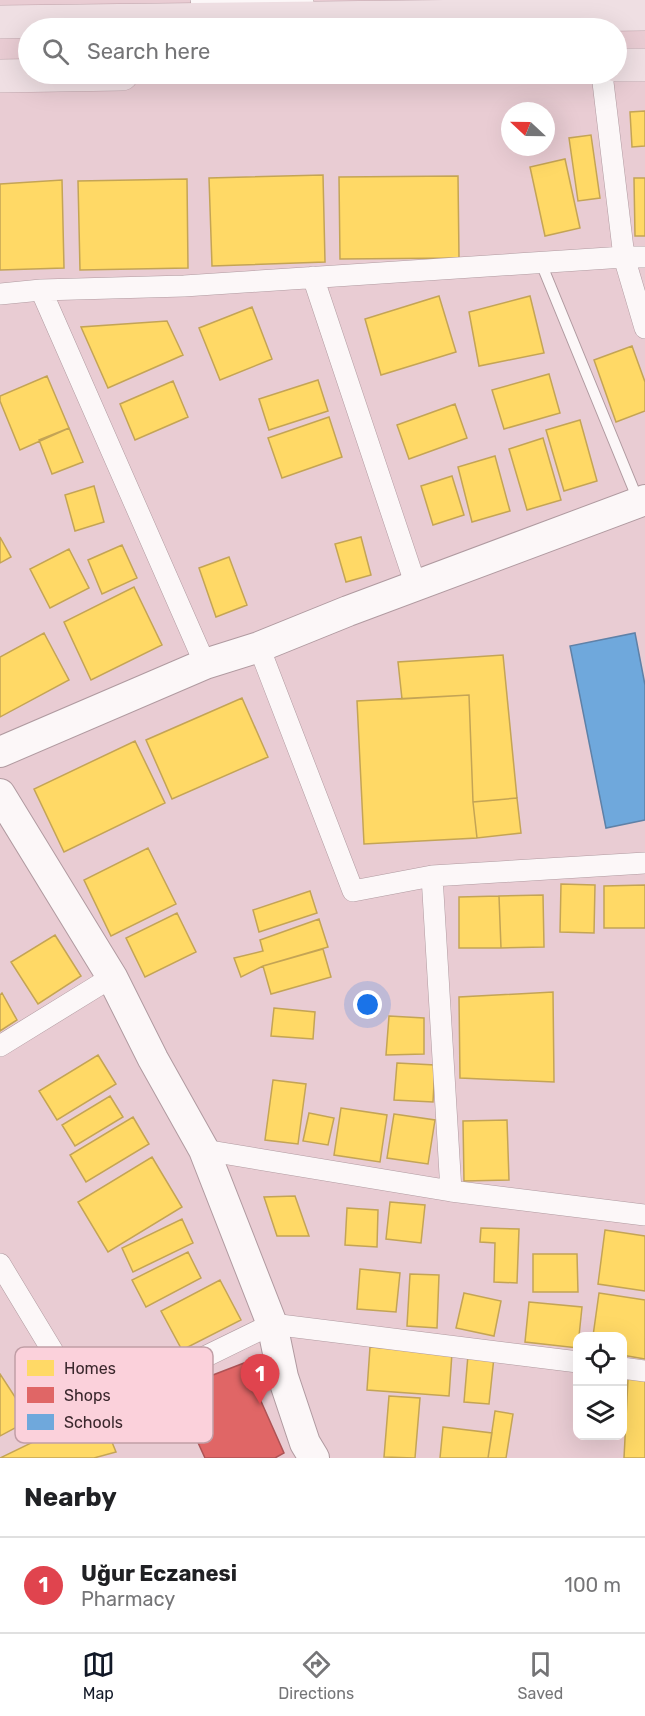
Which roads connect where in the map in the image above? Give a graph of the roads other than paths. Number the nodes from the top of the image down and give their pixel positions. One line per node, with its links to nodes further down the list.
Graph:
1 (201, 0): 2 (street)
2 (225, 0): 3 (street)
3 (303, 0)
4 (645, 14): 5 (highway)
5 (322, 18)
6 (0, 22): 7 (highway)
7 (18, 22)
8 (645, 64): 9 (highway)
9 (627, 65)
10 (0, 76): 11 (highway)
11 (18, 76)
12 (603, 84): 13 (street)
13 (624, 257): 14 (street); 15 (street); 19 (street)
14 (645, 257)
15 (541, 262): 16 (street); 20 (lane)
16 (313, 277): 17 (street); 21 (street)
17 (41, 290): 18 (street); 23 (street)
18 (0, 294)
19 (645, 328)
20 (642, 502): 21 (main road)
21 (416, 586): 22 (main road)
22 (259, 646): 23 (main road); 27 (street)
23 (205, 664): 24 (main road)
24 (0, 752)
25 (0, 794): 28 (main road)
26 (645, 863): 27 (street)
27 (432, 876): 31 (street)
28 (112, 977): 29 (street); 30 (main road)
29 (0, 1046)
30 (204, 1150): 31 (street); 34 (main road)
31 (451, 1191): 32 (street)
32 (645, 1215)
33 (0, 1264): 35 (street)
34 (273, 1324): 36 (street); 37 (street); 40 (main road)
35 (50, 1347)
36 (213, 1353)
37 (573, 1361)
38 (627, 1369): 39 (street)
39 (645, 1371)
40 (304, 1453)

